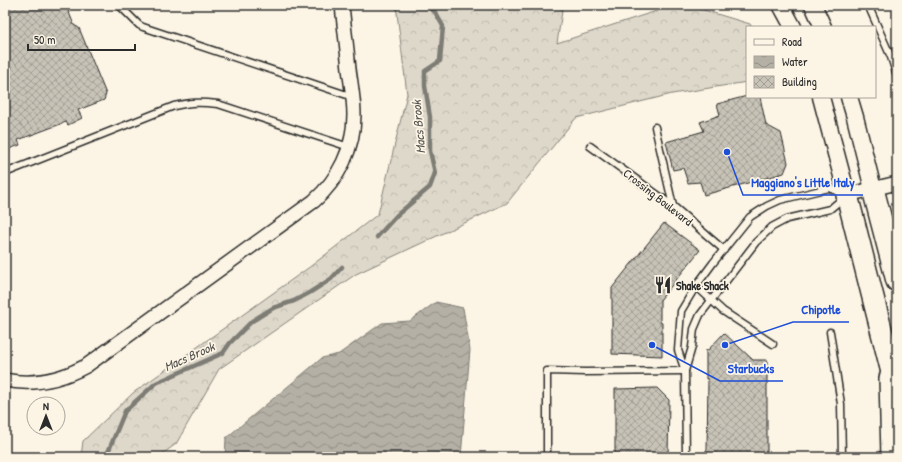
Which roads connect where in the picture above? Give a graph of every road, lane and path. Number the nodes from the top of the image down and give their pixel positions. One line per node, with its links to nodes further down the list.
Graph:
1 (119, 5): 10 (lane)
2 (342, 5): 10 (street)
3 (781, 5): 6 (street)
4 (813, 5): 7 (street)
5 (868, 5): 8 (lane)
6 (792, 26)
7 (823, 26)
8 (894, 56): 9 (lane)
9 (897, 76)
10 (353, 97): 15 (street)
11 (821, 98): 19 (street)
12 (849, 98): 18 (street)
13 (655, 128): 20 (lane)
14 (590, 146): 20 (lane, Crossing Boulevard)
15 (349, 147): 16 (lane); 29 (street)
16 (5, 173)
17 (897, 183): 18 (street)
18 (873, 189): 19 (street); 22 (highway)
19 (847, 195): 21 (lane); 24 (lane); 27 (highway)
20 (673, 206): 21 (lane, Crossing Boulevard)
21 (724, 250): 23 (lane)
22 (897, 281)
23 (696, 286): 24 (lane); 28 (lane)
24 (711, 300): 26 (lane); 28 (lane)
25 (830, 332): 33 (lane)
26 (773, 344)
27 (889, 362): 30 (highway); 34 (highway)
28 (685, 371): 31 (lane); 32 (lane)
29 (5, 380)
30 (897, 392)
31 (547, 457)
32 (686, 457)
33 (842, 457)
34 (892, 457)

